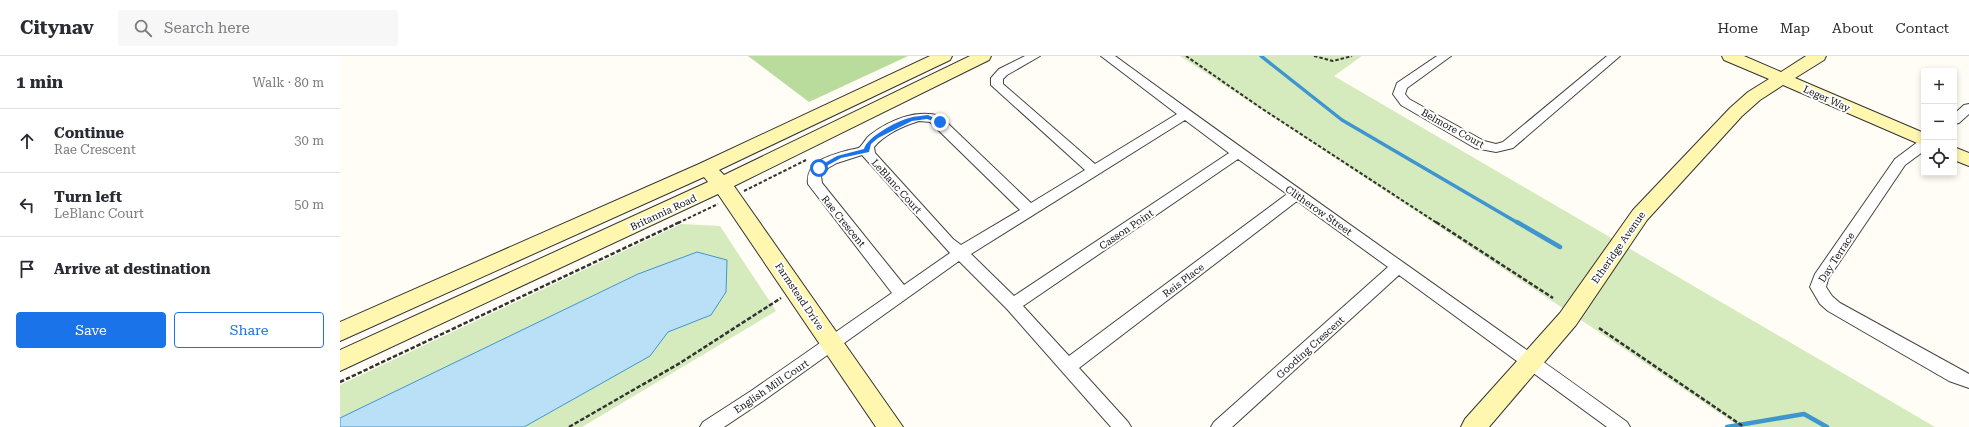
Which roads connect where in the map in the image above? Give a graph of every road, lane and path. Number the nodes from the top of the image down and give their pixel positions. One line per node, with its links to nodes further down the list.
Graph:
1 (944, 56): 22 (street)
2 (983, 56): 24 (street, Britannia Road)
3 (1034, 56): 23 (street)
4 (1107, 56): 14 (street, Clitherow Street)
5 (1186, 56): 31 (path)
6 (1314, 56): 7 (path)
7 (1352, 56)
8 (1445, 56): 9 (street, Belmore Court)
9 (1614, 56)
10 (1730, 56): 12 (street, Leger Way)
11 (1818, 56): 12 (street, Etheridge Avenue)
12 (1783, 78): 16 (street, Leger Way); 37 (street, Etheridge Avenue)
13 (1969, 108): 15 (street)
14 (1185, 115): 19 (street, Clitherow Street); 23 (street, English Mill Court)
15 (1957, 118)
16 (1921, 139)
17 (1921, 146): 39 (street, Day Terrace)
18 (867, 150): 26 (street, LeBlanc Court); 27 (street, LeBlanc Court); 30 (street, Rae Crescent)
19 (1238, 153): 25 (street, Clitherow Street); 32 (street, Casson Point)
20 (1957, 154): 21 (street)
21 (1969, 160)
22 (706, 168): 24 (street, Farmstead Drive); 34 (street)
23 (1094, 170): 26 (street, English Mill Court)
24 (722, 184): 29 (street, Farmstead Drive); 36 (street, Britannia Road)
25 (1297, 194): 28 (street, Clitherow Street); 38 (street, Reis Place)
26 (1029, 210): 27 (street, English Mill Court)
27 (960, 253): 30 (street, English Mill Court); 32 (street)
28 (1399, 266): 37 (street, Clitherow Street); 44 (street, Gooding Crescent)
29 (796, 290): 35 (street, Farmstead Drive); 40 (path)
30 (902, 294): 35 (street, English Mill Court)
31 (1553, 298)
32 (1014, 305): 38 (street)
33 (1599, 328): 47 (path)
34 (340, 332)
35 (832, 344): 41 (street, English Mill Court); 42 (street, Farmstead Drive)
36 (340, 361)
37 (1532, 362): 45 (street, Etheridge Avenue); 46 (street, Clitherow Street)
38 (1069, 366): 43 (street)
39 (1969, 381)
40 (569, 427)
41 (709, 427)
42 (890, 427)
43 (1122, 427)
44 (1220, 427)
45 (1474, 427)
46 (1621, 427)
47 (1744, 427)

